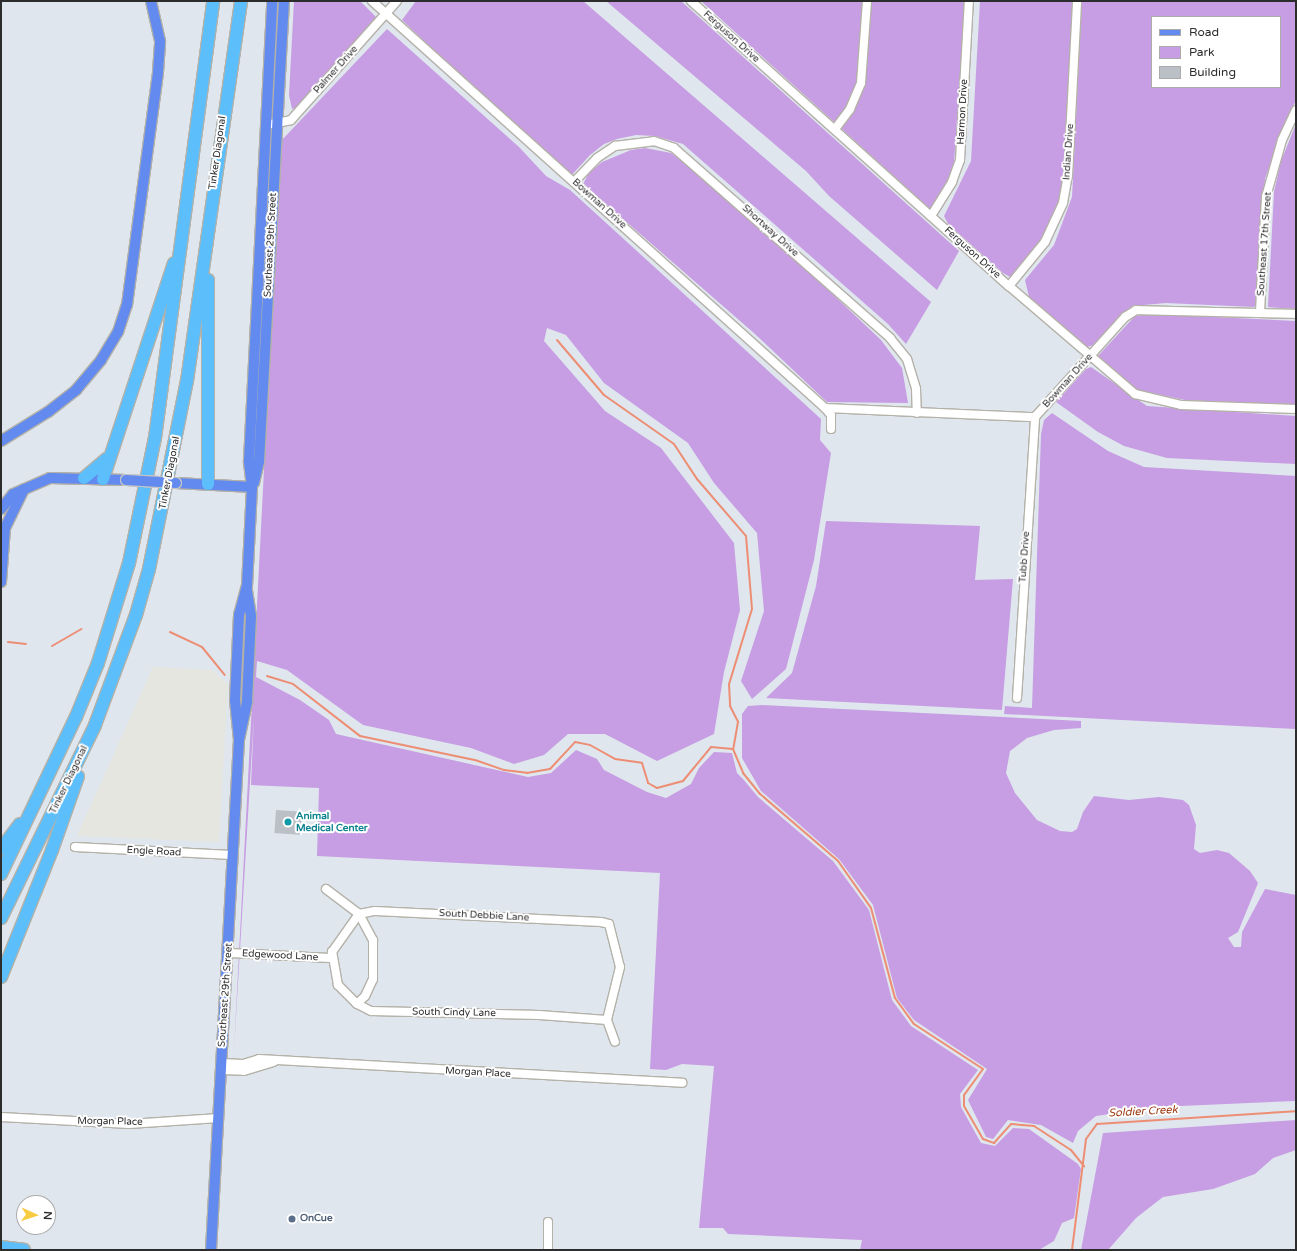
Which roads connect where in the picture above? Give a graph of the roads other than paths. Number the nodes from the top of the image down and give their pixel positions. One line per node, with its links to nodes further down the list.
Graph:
1 (151, 1): 30 (main road)
2 (213, 1): 20 (highway, Tinker Diagonal)
3 (241, 1): 18 (highway, Tinker Diagonal)
4 (272, 1): 15 (main road, Southeast 29th Street)
5 (284, 1): 14 (main road, Southeast 29th Street)
6 (372, 1): 12 (street, Bowman Drive)
7 (397, 1): 12 (street, Palmer Drive)
8 (690, 1): 16 (street, Ferguson Drive)
9 (867, 1): 16 (street)
10 (969, 1): 19 (street, Harmon Drive)
11 (1077, 1): 21 (street, Indian Drive)
12 (386, 13): 14 (street, Palmer Drive); 17 (street, Bowman Drive)
13 (1296, 110): 22 (street, Southeast 17th Street)
14 (278, 123): 15 (street, Palmer Drive); 35 (main road, Southeast 29th Street)
15 (266, 125): 35 (main road, Southeast 29th Street)
16 (835, 129): 19 (street, Ferguson Drive)
17 (574, 182): 25 (street, Bowman Drive); 27 (street, Shortway Drive)
18 (210, 213): 34 (highway); 40 (highway, Tinker Diagonal)
19 (931, 216): 21 (street, Ferguson Drive)
20 (181, 243): 31 (highway); 41 (highway, Tinker Diagonal)
21 (1009, 286): 24 (street, Ferguson Drive)
22 (1260, 312): 23 (street, Bowman Drive); 24 (street, Bowman Drive)
23 (1296, 314)
24 (1090, 357): 26 (street, Ferguson Drive); 28 (street, Bowman Drive)
25 (825, 408): 27 (street, Bowman Drive); 29 (street, Bowman Drive)
26 (1296, 409)
27 (917, 412): 28 (street, Bowman Drive)
28 (1035, 417): 39 (street, Tubb Drive)
29 (831, 429)
30 (1, 441)
31 (108, 458): 32 (highway); 33 (highway)
32 (84, 478): 33 (main road); 36 (main road)
33 (103, 479): 34 (main road, bridge)
34 (208, 484): 35 (main road)
35 (252, 487): 44 (main road, Southeast 29th Street)
36 (24, 489): 37 (main road); 38 (main road)
37 (1, 509)
38 (1, 582)
39 (1017, 698)
40 (96, 725): 48 (highway, Tinker Diagonal); 51 (highway)
41 (39, 799): 43 (highway); 45 (highway, Tinker Diagonal)
42 (75, 847): 44 (street, Engle Road)
43 (1, 849)
44 (232, 856): 49 (main road, Southeast 29th Street)
45 (1, 874)
46 (326, 889): 47 (street)
47 (359, 914): 50 (street); 52 (street); 53 (street, South Debbie Lane)
48 (1, 918)
49 (229, 953): 50 (street, Edgewood Lane); 55 (main road, Southeast 29th Street)
50 (331, 958): 52 (street, South Cindy Lane)
51 (1, 977)
52 (357, 1004): 53 (street, South Cindy Lane)
53 (607, 1020): 54 (street)
54 (615, 1042)
55 (221, 1067): 56 (street, Morgan Place); 58 (main road, Southeast 29th Street)
56 (682, 1083)
57 (1, 1117): 58 (street, Morgan Place)
58 (219, 1118): 62 (main road, Southeast 29th Street)
59 (548, 1222): 63 (street)
60 (1, 1247): 61 (highway)
61 (24, 1250)
62 (211, 1250)
63 (548, 1250)

